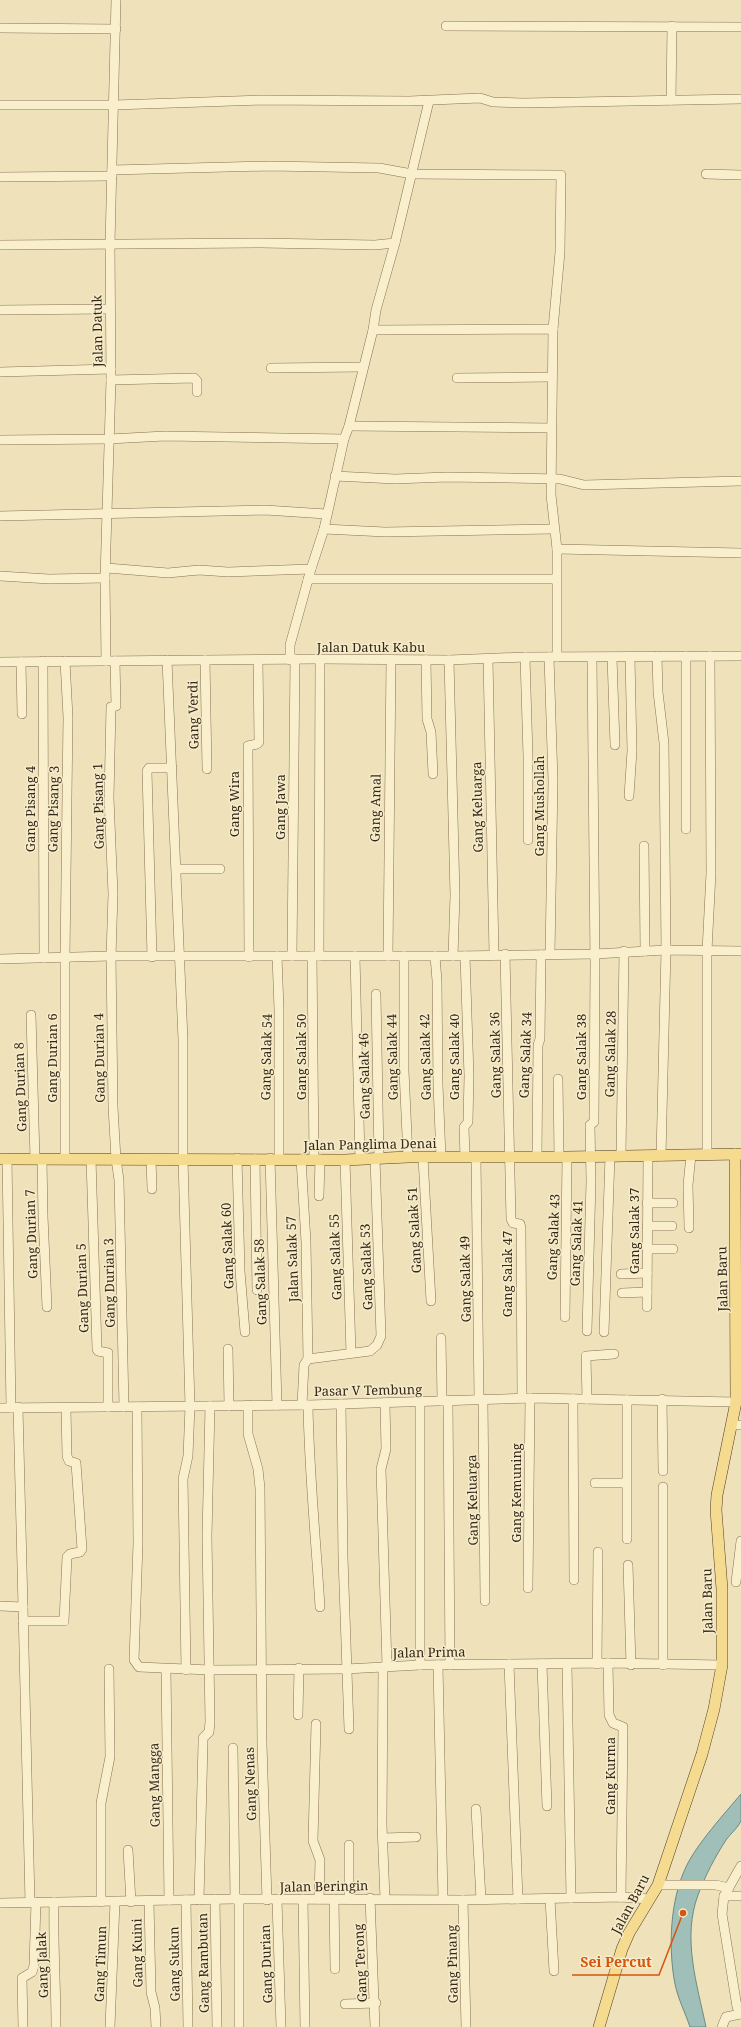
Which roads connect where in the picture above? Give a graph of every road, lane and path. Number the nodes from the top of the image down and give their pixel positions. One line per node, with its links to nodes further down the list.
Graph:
1 (116, 0): 6 (street, Jalan Datuk)
2 (446, 26): 3 (street)
3 (672, 26): 4 (street); 8 (street)
4 (741, 27)
5 (0, 28): 6 (street)
6 (116, 29): 11 (street, Jalan Datuk)
7 (741, 99): 8 (street)
8 (670, 100): 9 (street)
9 (429, 101): 11 (street); 13 (street, Gang Jawa)
10 (0, 105): 11 (street)
11 (114, 105): 12 (street, Jalan Datuk)
12 (112, 173): 13 (street); 16 (street); 18 (street, Jalan Datuk)
13 (412, 174): 17 (street, Gang Jawa); 22 (street, Gang Mushollah)
14 (706, 174): 15 (street)
15 (741, 175)
16 (0, 177)
17 (395, 243): 18 (street); 23 (street, Gang Jawa)
18 (110, 244): 19 (street); 20 (street, Jalan Datuk)
19 (0, 245)
20 (109, 309): 21 (street); 26 (street, Jalan Datuk)
21 (0, 310)
22 (553, 329): 23 (street); 28 (street, Gang Mushollah)
23 (373, 330): 24 (street, Gang Jawa)
24 (363, 367): 25 (street); 32 (street, Gang Jawa)
25 (271, 368)
26 (111, 369): 27 (street); 30 (street, Jalan Datuk)
27 (0, 372)
28 (552, 377): 29 (street); 33 (street, Gang Mushollah)
29 (457, 378)
30 (111, 380): 31 (street); 34 (street, Jalan Datuk)
31 (197, 392)
32 (350, 426): 33 (street); 35 (street, Gang Jawa)
33 (551, 428): 38 (street, Gang Mushollah)
34 (109, 439): 35 (street); 36 (street); 40 (street, Jalan Datuk)
35 (344, 439): 37 (street, Gang Jawa)
36 (0, 440)
37 (336, 476): 38 (street); 41 (street, Gang Jawa)
38 (551, 480): 39 (street); 44 (street, Gang Mushollah)
39 (741, 481)
40 (106, 513): 41 (street); 42 (street); 47 (street, Jalan Datuk)
41 (326, 514): 43 (street, Gang Jawa)
42 (0, 516)
43 (324, 529): 44 (street); 48 (street, Gang Jawa)
44 (554, 529): 45 (street, Gang Mushollah)
45 (557, 549): 46 (street); 51 (street, Gang Mushollah)
46 (741, 553)
47 (107, 568): 48 (street); 50 (street, Jalan Datuk)
48 (309, 574): 51 (street); 52 (street, Gang Jawa)
49 (0, 576): 50 (street)
50 (105, 578): 72 (street, Jalan Datuk)
51 (556, 579): 53 (street, Gang Mushollah)
52 (291, 656): 62 (street, Jalan Datuk Kabu); 66 (street, Jalan Datuk Kabu); 98 (street, Gang Jawa)
53 (555, 656): 58 (street, Jalan Datuk Kabu); 61 (street, Jalan Datuk Kabu); 94 (street, Gang Mushollah)
54 (657, 656): 55 (street, Jalan Datuk Kabu); 60 (street, Jalan Datuk Kabu); 87 (street)
55 (686, 656): 56 (street, Jalan Datuk Kabu); 82 (street)
56 (710, 656): 57 (street, Jalan Datuk Kabu); 90 (street)
57 (741, 656)
58 (525, 657): 63 (street, Jalan Datuk Kabu); 83 (street)
59 (612, 657): 60 (street, Jalan Datuk Kabu); 61 (street, Jalan Datuk Kabu); 77 (street)
60 (630, 657): 81 (street)
61 (592, 658): 95 (street, Gang Salak 38)
62 (320, 659): 67 (street, Jalan Datuk Kabu); 99 (street, Gang Salak 50)
63 (488, 659): 69 (street, Jalan Datuk Kabu); 92 (street, Gang Keluarga)
64 (167, 660): 65 (street, Jalan Datuk Kabu); 73 (street, Jalan Datuk Kabu); 78 (street)
65 (205, 660): 66 (street, Jalan Datuk Kabu); 79 (street, Gang Verdi)
66 (258, 660): 108 (street, Gang Wira)
67 (391, 660): 68 (street, Jalan Datuk Kabu); 101 (street, Gang Amal)
68 (426, 660): 69 (street, Jalan Datuk Kabu); 80 (street)
69 (449, 660): 104 (street)
70 (43, 661): 71 (street, Jalan Datuk Kabu); 75 (street, Jalan Datuk Kabu); 109 (street, Gang Pisang 4)
71 (65, 661): 72 (street, Jalan Datuk Kabu); 110 (street, Gang Pisang 3)
72 (106, 661): 73 (street, Jalan Datuk Kabu)
73 (115, 661): 96 (street, Gang Pisang 1)
74 (0, 662): 75 (street, Jalan Datuk Kabu)
75 (21, 662): 76 (street)
76 (22, 714)
77 (615, 745)
78 (172, 768): 85 (street); 106 (street)
79 (207, 769)
80 (433, 774)
81 (629, 796)
82 (686, 829)
83 (528, 840)
84 (644, 846): 89 (street)
85 (177, 869): 86 (street); 107 (street)
86 (220, 869)
87 (666, 950): 89 (street); 90 (street); 122 (street)
88 (624, 951): 89 (street); 95 (street); 120 (street, Gang Salak 28)
89 (645, 951)
90 (707, 951): 91 (street); 117 (street)
91 (741, 951)
92 (494, 954): 93 (street); 105 (street)
93 (505, 954): 94 (street); 118 (street, Gang Salak 36)
94 (545, 954): 95 (street); 126 (street, Gang Salak 34)
95 (595, 954): 119 (street, Gang Salak 38)
96 (111, 956): 106 (street); 110 (street); 136 (street, Gang Durian 4)
97 (277, 956): 98 (street); 108 (street); 130 (street, Gang Salak 54)
98 (292, 956): 99 (street)
99 (316, 956): 100 (street); 141 (street, Gang Salak 50)
100 (355, 956): 101 (street); 142 (street)
101 (388, 956): 102 (street)
102 (404, 956): 103 (street); 123 (street, Gang Salak 44)
103 (435, 956): 104 (street); 124 (street, Gang Salak 42)
104 (453, 956): 105 (street)
105 (466, 956): 125 (street, Gang Salak 40)
106 (152, 957): 107 (street)
107 (181, 957): 108 (street); 138 (street)
108 (249, 957)
109 (44, 958): 110 (street); 111 (street)
110 (65, 958): 128 (street, Gang Durian 6)
111 (0, 960)
112 (376, 994): 131 (street, Gang Salak 46)
113 (31, 1015): 134 (street, Gang Durian 8)
114 (558, 1079): 127 (street, Gang Salak 43)
115 (738, 1154): 117 (main road, Jalan Panglima Denai); 169 (main road, Jalan Baru)
116 (691, 1155): 117 (main road, Jalan Panglima Denai); 122 (main road, Jalan Panglima Denai); 150 (street)
117 (707, 1155)
118 (509, 1156): 125 (main road, Jalan Panglima Denai); 126 (main road, Jalan Panglima Denai); 172 (street, Gang Salak 47)
119 (591, 1156): 120 (main road, Jalan Panglima Denai); 127 (main road, Jalan Panglima Denai); 162 (street, Gang Salak 41)
120 (615, 1156): 121 (main road, Jalan Panglima Denai); 164 (street, Gang Salak 28)
121 (648, 1156): 122 (main road, Jalan Panglima Denai); 146 (street, Gang Salak 37)
122 (661, 1156)
123 (408, 1157): 131 (main road, Jalan Panglima Denai); 132 (main road, Jalan Panglima Denai)
124 (441, 1157): 125 (main road, Jalan Panglima Denai); 132 (main road, Jalan Panglima Denai)
125 (471, 1157): 173 (street, Gang Salak 49)
126 (537, 1157): 127 (main road, Jalan Panglima Denai)
127 (563, 1157): 161 (street, Gang Salak 43)
128 (65, 1158): 134 (main road, Jalan Panglima Denai); 135 (main road, Jalan Panglima Denai)
129 (237, 1158): 138 (main road, Jalan Panglima Denai); 139 (main road, Jalan Panglima Denai); 163 (street, Gang Salak 60)
130 (274, 1158): 139 (main road, Jalan Panglima Denai); 140 (main road, Jalan Panglima Denai); 183 (street, Gang Salak 58)
131 (377, 1158): 142 (main road, Jalan Panglima Denai); 167 (street, Gang Salak 53)
132 (423, 1158): 158 (street, Gang Salak 51)
133 (3, 1159): 134 (main road, Jalan Panglima Denai); 192 (street)
134 (39, 1159): 159 (street, Gang Durian 7)
135 (91, 1159): 136 (main road, Jalan Panglima Denai); 188 (street, Gang Durian 5)
136 (116, 1159): 137 (main road, Jalan Panglima Denai); 189 (street, Gang Durian 3)
137 (151, 1159): 138 (main road, Jalan Panglima Denai); 144 (street)
138 (183, 1159): 185 (street)
139 (255, 1159): 155 (street)
140 (301, 1159): 141 (main road, Jalan Panglima Denai); 170 (street, Jalan Salak 57)
141 (317, 1159): 143 (main road, Jalan Panglima Denai); 145 (street, Gang Salak 50)
142 (360, 1159): 143 (main road, Jalan Panglima Denai)
143 (345, 1160): 167 (street, Gang Salak 55)
144 (152, 1189)
145 (319, 1196)
146 (647, 1203): 147 (street); 148 (street, Gang Salak 37)
147 (673, 1203)
148 (647, 1226): 149 (street); 151 (street, Gang Salak 37)
149 (672, 1226)
150 (688, 1228)
151 (647, 1249): 152 (street); 153 (street, Gang Salak 37)
152 (673, 1249)
153 (647, 1273): 154 (street); 156 (street, Gang Salak 37)
154 (621, 1274)
155 (257, 1290)
156 (647, 1292): 157 (street); 160 (street, Gang Salak 37)
157 (622, 1293)
158 (431, 1301)
159 (47, 1307)
160 (647, 1307)
161 (565, 1317)
162 (587, 1331)
163 (245, 1332)
164 (604, 1332)
165 (441, 1338): 178 (street)
166 (228, 1349): 187 (street)
167 (351, 1353): 170 (street, Gang Salak 53)
168 (614, 1354): 175 (street)
169 (739, 1354): 171 (main road, Jalan Baru)
170 (308, 1359): 184 (street, Jalan Salak 57)
171 (738, 1396): 176 (street, Pasar V Tembung); 194 (main road, Jalan Baru)
172 (526, 1398): 173 (street, Pasar V Tembung); 174 (street, Pasar V Tembung); 205 (street, Gang Kemuning)
173 (481, 1399): 178 (street, Pasar V Tembung); 206 (street, Gang Keluarga)
174 (573, 1399): 175 (street, Pasar V Tembung); 203 (street)
175 (587, 1399): 177 (street, Pasar V Tembung)
176 (662, 1399): 177 (street, Pasar V Tembung); 195 (street)
177 (627, 1400): 197 (street)
178 (445, 1401): 179 (street, Pasar V Tembung); 218 (street)
179 (420, 1402): 180 (street, Pasar V Tembung); 216 (street)
180 (385, 1403): 181 (street, Pasar V Tembung); 222 (street)
181 (341, 1404): 184 (street, Pasar V Tembung); 227 (street)
182 (248, 1405): 183 (street, Pasar V Tembung); 187 (street, Pasar V Tembung); 223 (street, Gang Nenas)
183 (277, 1405): 184 (street, Pasar V Tembung)
184 (305, 1405): 209 (street, Jalan Salak 57)
185 (190, 1406): 186 (street, Pasar V Tembung); 190 (street, Pasar V Tembung); 228 (street)
186 (210, 1406): 187 (street, Pasar V Tembung); 229 (street)
187 (229, 1406)
188 (108, 1407): 189 (street, Pasar V Tembung); 193 (street, Pasar V Tembung)
189 (124, 1407): 190 (street, Pasar V Tembung)
190 (137, 1407): 226 (street, Jalan Prima)
191 (0, 1408): 192 (street, Pasar V Tembung)
192 (14, 1408): 193 (street, Pasar V Tembung); 208 (street)
193 (66, 1408): 210 (street)
194 (737, 1425): 221 (main road, Jalan Baru)
195 (663, 1471)
196 (595, 1483): 197 (street)
197 (626, 1483): 199 (street)
198 (663, 1487): 220 (street)
199 (627, 1539)
200 (741, 1541): 204 (street)
201 (598, 1552): 214 (street)
202 (628, 1565): 219 (street)
203 (574, 1580)
204 (736, 1582)
205 (528, 1588)
206 (485, 1601)
207 (0, 1606): 208 (street)
208 (23, 1607): 210 (street)
209 (320, 1607)
210 (23, 1621): 266 (street)
211 (509, 1664): 212 (street, Jalan Prima); 218 (street, Jalan Prima); 255 (street)
212 (542, 1664): 213 (street, Jalan Prima); 234 (street)
213 (567, 1664): 214 (street, Jalan Prima); 247 (street)
214 (597, 1664): 215 (street, Jalan Prima)
215 (608, 1664): 219 (street, Jalan Prima); 244 (street, Gang Kurma)
216 (420, 1665): 217 (street, Jalan Prima); 222 (street, Jalan Prima)
217 (438, 1665): 218 (street, Jalan Prima); 263 (street)
218 (450, 1665)
219 (631, 1665): 220 (street, Jalan Prima)
220 (663, 1665): 221 (street, Jalan Prima)
221 (722, 1665): 241 (main road, Jalan Baru)
222 (385, 1666): 227 (street, Jalan Prima); 237 (street)
223 (262, 1668): 224 (street, Jalan Prima); 229 (street, Jalan Prima); 261 (street, Gang Nenas)
224 (299, 1668): 227 (street, Jalan Prima); 230 (street)
225 (109, 1669): 268 (street)
226 (166, 1669): 228 (street, Jalan Prima); 257 (street, Gang Mangga)
227 (346, 1669): 232 (street)
228 (186, 1670): 229 (street, Jalan Prima)
229 (210, 1670): 259 (street)
230 (298, 1714)
231 (316, 1724): 250 (street)
232 (349, 1729)
233 (233, 1748): 248 (street)
234 (547, 1806)
235 (476, 1809): 254 (street)
236 (416, 1837): 237 (street)
237 (382, 1838): 253 (street)
238 (350, 1846): 252 (street)
239 (128, 1850): 270 (street)
240 (741, 1866): 242 (street)
241 (663, 1884): 242 (street); 256 (main road, Jalan Baru)
242 (727, 1892): 243 (street); 276 (street)
243 (741, 1896)
244 (621, 1897): 247 (street, Jalan Beringin); 256 (street, Jalan Beringin)
245 (370, 1898): 252 (street, Jalan Beringin); 253 (street, Jalan Beringin); 274 (street, Gang Terong)
246 (550, 1898): 247 (street, Jalan Beringin); 255 (street, Jalan Beringin); 273 (street)
247 (571, 1898)
248 (237, 1899): 260 (street, Jalan Beringin); 261 (street, Jalan Beringin); 283 (street)
249 (303, 1899): 250 (street, Jalan Beringin); 262 (street, Jalan Beringin); 285 (street)
250 (319, 1899): 251 (street, Jalan Beringin)
251 (334, 1899): 252 (street, Jalan Beringin); 272 (street)
252 (349, 1899)
253 (385, 1899): 263 (street, Jalan Beringin)
254 (481, 1899): 255 (street, Jalan Beringin); 264 (street, Jalan Beringin)
255 (518, 1899)
256 (649, 1899): 288 (main road, Jalan Baru)
257 (169, 1900): 258 (street, Jalan Beringin); 265 (street, Jalan Beringin)
258 (186, 1900): 259 (street, Jalan Beringin); 281 (street, Gang Sukun)
259 (199, 1900): 260 (street, Jalan Beringin)
260 (215, 1900): 282 (street, Gang Rambutan)
261 (267, 1900): 262 (street, Jalan Beringin)
262 (277, 1900): 284 (street, Gang Durian)
263 (444, 1900): 264 (street, Jalan Beringin)
264 (463, 1900): 287 (street, Gang Pinang)
265 (149, 1901): 270 (street, Jalan Beringin); 280 (street, Gang Kuini)
266 (33, 1902): 267 (street, Jalan Beringin); 271 (street, Jalan Beringin); 277 (street)
267 (54, 1902): 268 (street, Jalan Beringin); 278 (street, Gang Jalak)
268 (101, 1902): 269 (street, Jalan Beringin)
269 (115, 1902): 270 (street, Jalan Beringin); 279 (street, Gang Timun)
270 (131, 1902)
271 (0, 1903)
272 (335, 1969)
273 (554, 1971)
274 (376, 2003): 275 (street); 286 (street, Gang Terong)
275 (345, 2004)
276 (741, 2014): 289 (street)
277 (23, 2027)
278 (56, 2027)
279 (110, 2027)
280 (156, 2027)
281 (188, 2027)
282 (217, 2027)
283 (239, 2027)
284 (281, 2027)
285 (306, 2027)
286 (375, 2027)
287 (466, 2027)
288 (599, 2027)
289 (722, 2027)

